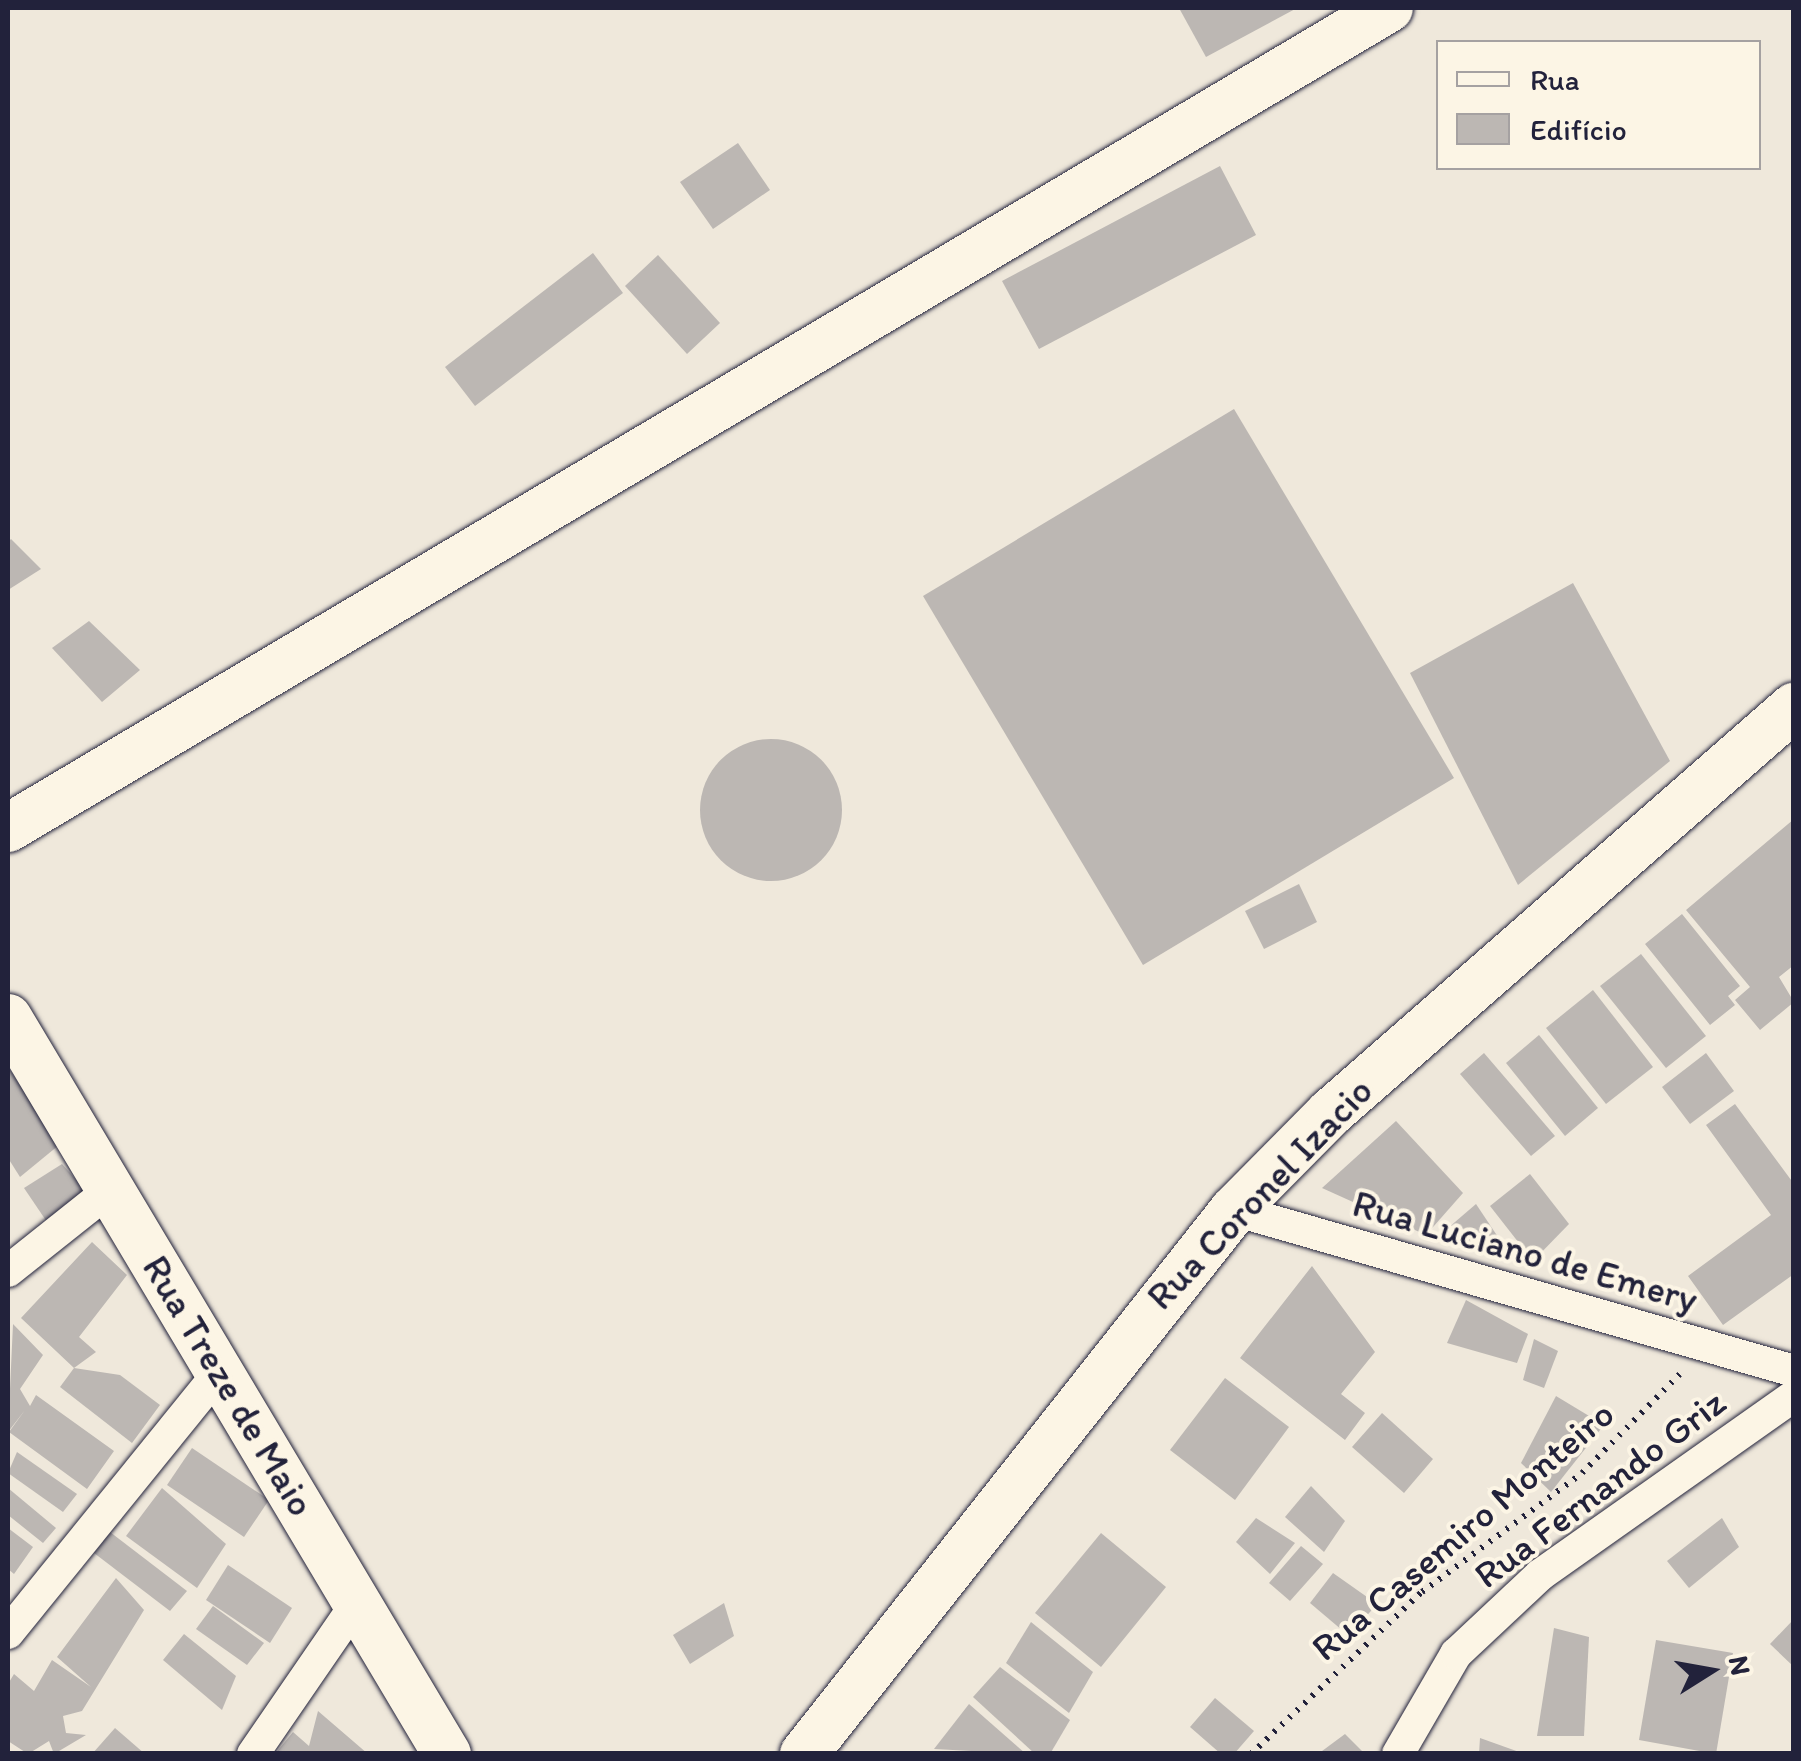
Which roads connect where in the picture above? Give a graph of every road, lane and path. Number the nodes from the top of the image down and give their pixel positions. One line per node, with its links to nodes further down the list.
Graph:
1 (1389, 8): 3 (street)
2 (1794, 707): 6 (street, Rua Coronel Izacio)
3 (8, 828)
4 (8, 1018): 5 (street, Rua Treze de Maio)
5 (110, 1190): 7 (street); 10 (street, Rua Treze de Maio)
6 (1234, 1210): 8 (street, Rua Luciano de Emery); 16 (street, Rua Coronel Izacio)
7 (8, 1271)
8 (1706, 1346): 9 (street, Rua Luciano de Emery); 17 (path, Rua Casemiro Monteiro)
9 (1787, 1364)
10 (221, 1370): 12 (street, Rua Treze de Maio); 13 (street)
11 (1794, 1396): 18 (street, Rua Fernando Griz)
12 (356, 1604): 14 (street); 15 (street, Rua Treze de Maio)
13 (8, 1632)
14 (253, 1754)
15 (447, 1754)
16 (804, 1754)
17 (1251, 1754)
18 (1398, 1754)

